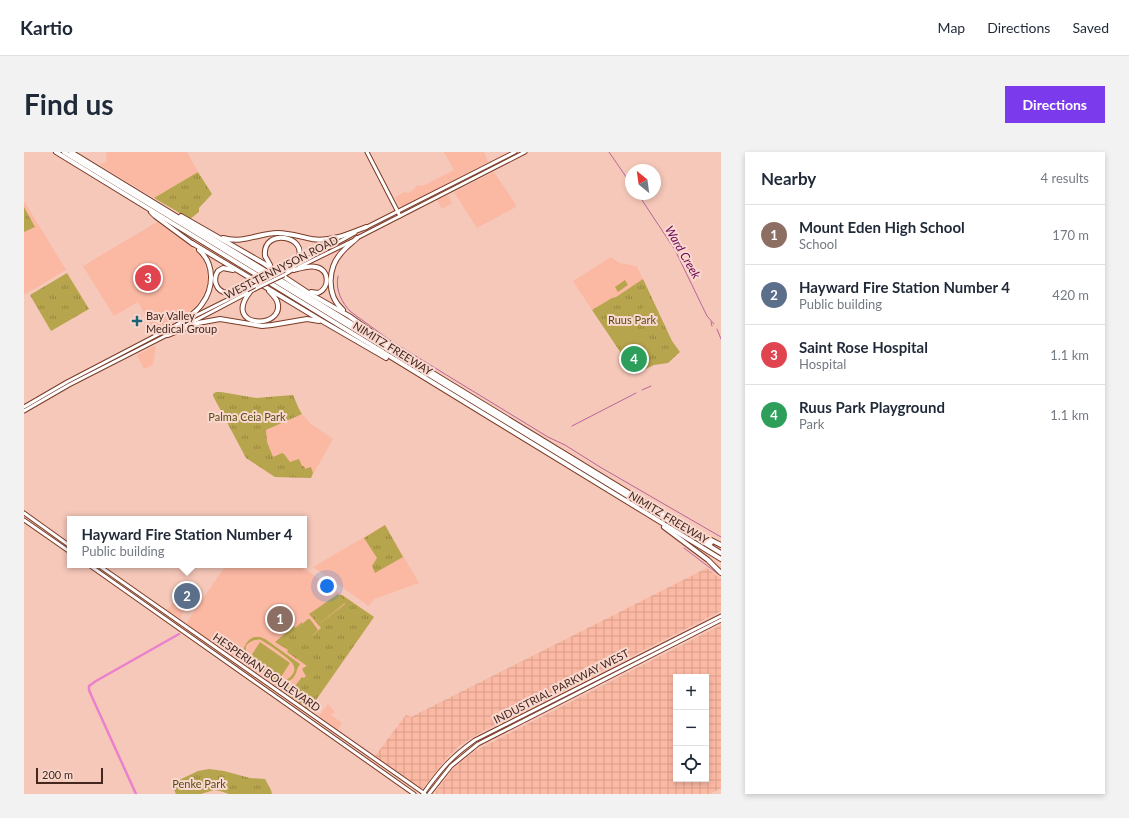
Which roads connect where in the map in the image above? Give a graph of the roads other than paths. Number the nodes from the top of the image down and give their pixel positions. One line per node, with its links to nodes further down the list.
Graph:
1 (56, 152): 7 (highway, NIMITZ FREEWAY)
2 (64, 152): 29 (highway)
3 (71, 152): 9 (highway, NIMITZ FREEWAY)
4 (367, 152): 8 (main road)
5 (515, 152): 8 (main road, WEST TENNYSON ROAD)
6 (525, 152): 10 (main road, WEST TENNYSON ROAD)
7 (148, 208): 14 (highway); 25 (highway, NIMITZ FREEWAY)
8 (398, 212): 10 (main road); 11 (main road, WEST TENNYSON ROAD)
9 (176, 216): 12 (highway); 26 (highway, NIMITZ FREEWAY)
10 (400, 216): 13 (main road, WEST TENNYSON ROAD)
11 (366, 227): 12 (highway); 16 (main road, WEST TENNYSON ROAD)
12 (217, 236): 16 (highway)
13 (357, 238): 15 (main road, WEST TENNYSON ROAD); 21 (highway)
14 (192, 243): 17 (highway); 23 (highway)
15 (294, 270): 16 (main road, WEST TENNYSON ROAD); 18 (highway)
16 (283, 273): 16 (highway); 18 (highway); 20 (main road, WEST TENNYSON ROAD, bridge); 20 (main road, WEST TENNYSON ROAD, bridge)
17 (246, 276): 19 (highway); 20 (highway)
18 (298, 286): 21 (highway)
19 (268, 289): 20 (highway); 22 (highway)
20 (248, 291): 23 (main road, WEST TENNYSON ROAD); 24 (main road, WEST TENNYSON ROAD)
21 (349, 316): 26 (highway)
22 (322, 321): 24 (highway); 27 (highway)
23 (181, 323): 30 (main road, WEST TENNYSON ROAD)
24 (168, 335): 31 (main road, WEST TENNYSON ROAD)
25 (381, 352): 27 (highway, NIMITZ FREEWAY); 40 (highway)
26 (403, 356): 28 (highway, NIMITZ FREEWAY)
27 (395, 360): 32 (highway, NIMITZ FREEWAY)
28 (438, 376): 29 (highway); 35 (highway, NIMITZ FREEWAY)
29 (442, 383): 39 (highway)
30 (24, 407)
31 (24, 411)
32 (641, 510): 41 (highway, NIMITZ FREEWAY); 44 (highway)
33 (24, 513): 36 (main road)
34 (24, 520): 38 (main road)
35 (686, 527): 37 (highway); 39 (highway, NIMITZ FREEWAY)
36 (67, 544)
37 (721, 545)
38 (67, 550)
39 (721, 551)
40 (721, 556)
41 (721, 559)
42 (93, 568): 48 (main road, HESPERIAN BOULEVARD)
43 (102, 568): 49 (main road, HESPERIAN BOULEVARD)
44 (721, 573)
45 (721, 616): 47 (main road, INDUSTRIAL PARKWAY WEST)
46 (721, 620): 47 (main road, INDUSTRIAL PARKWAY WEST)
47 (585, 686): 51 (main road, INDUSTRIAL PARKWAY WEST); 52 (main road, INDUSTRIAL PARKWAY WEST)
48 (341, 742): 49 (main road); 50 (main road, HESPERIAN BOULEVARD)
49 (351, 743): 51 (main road, HESPERIAN BOULEVARD)
50 (414, 794)
51 (424, 794)
52 (429, 794)

